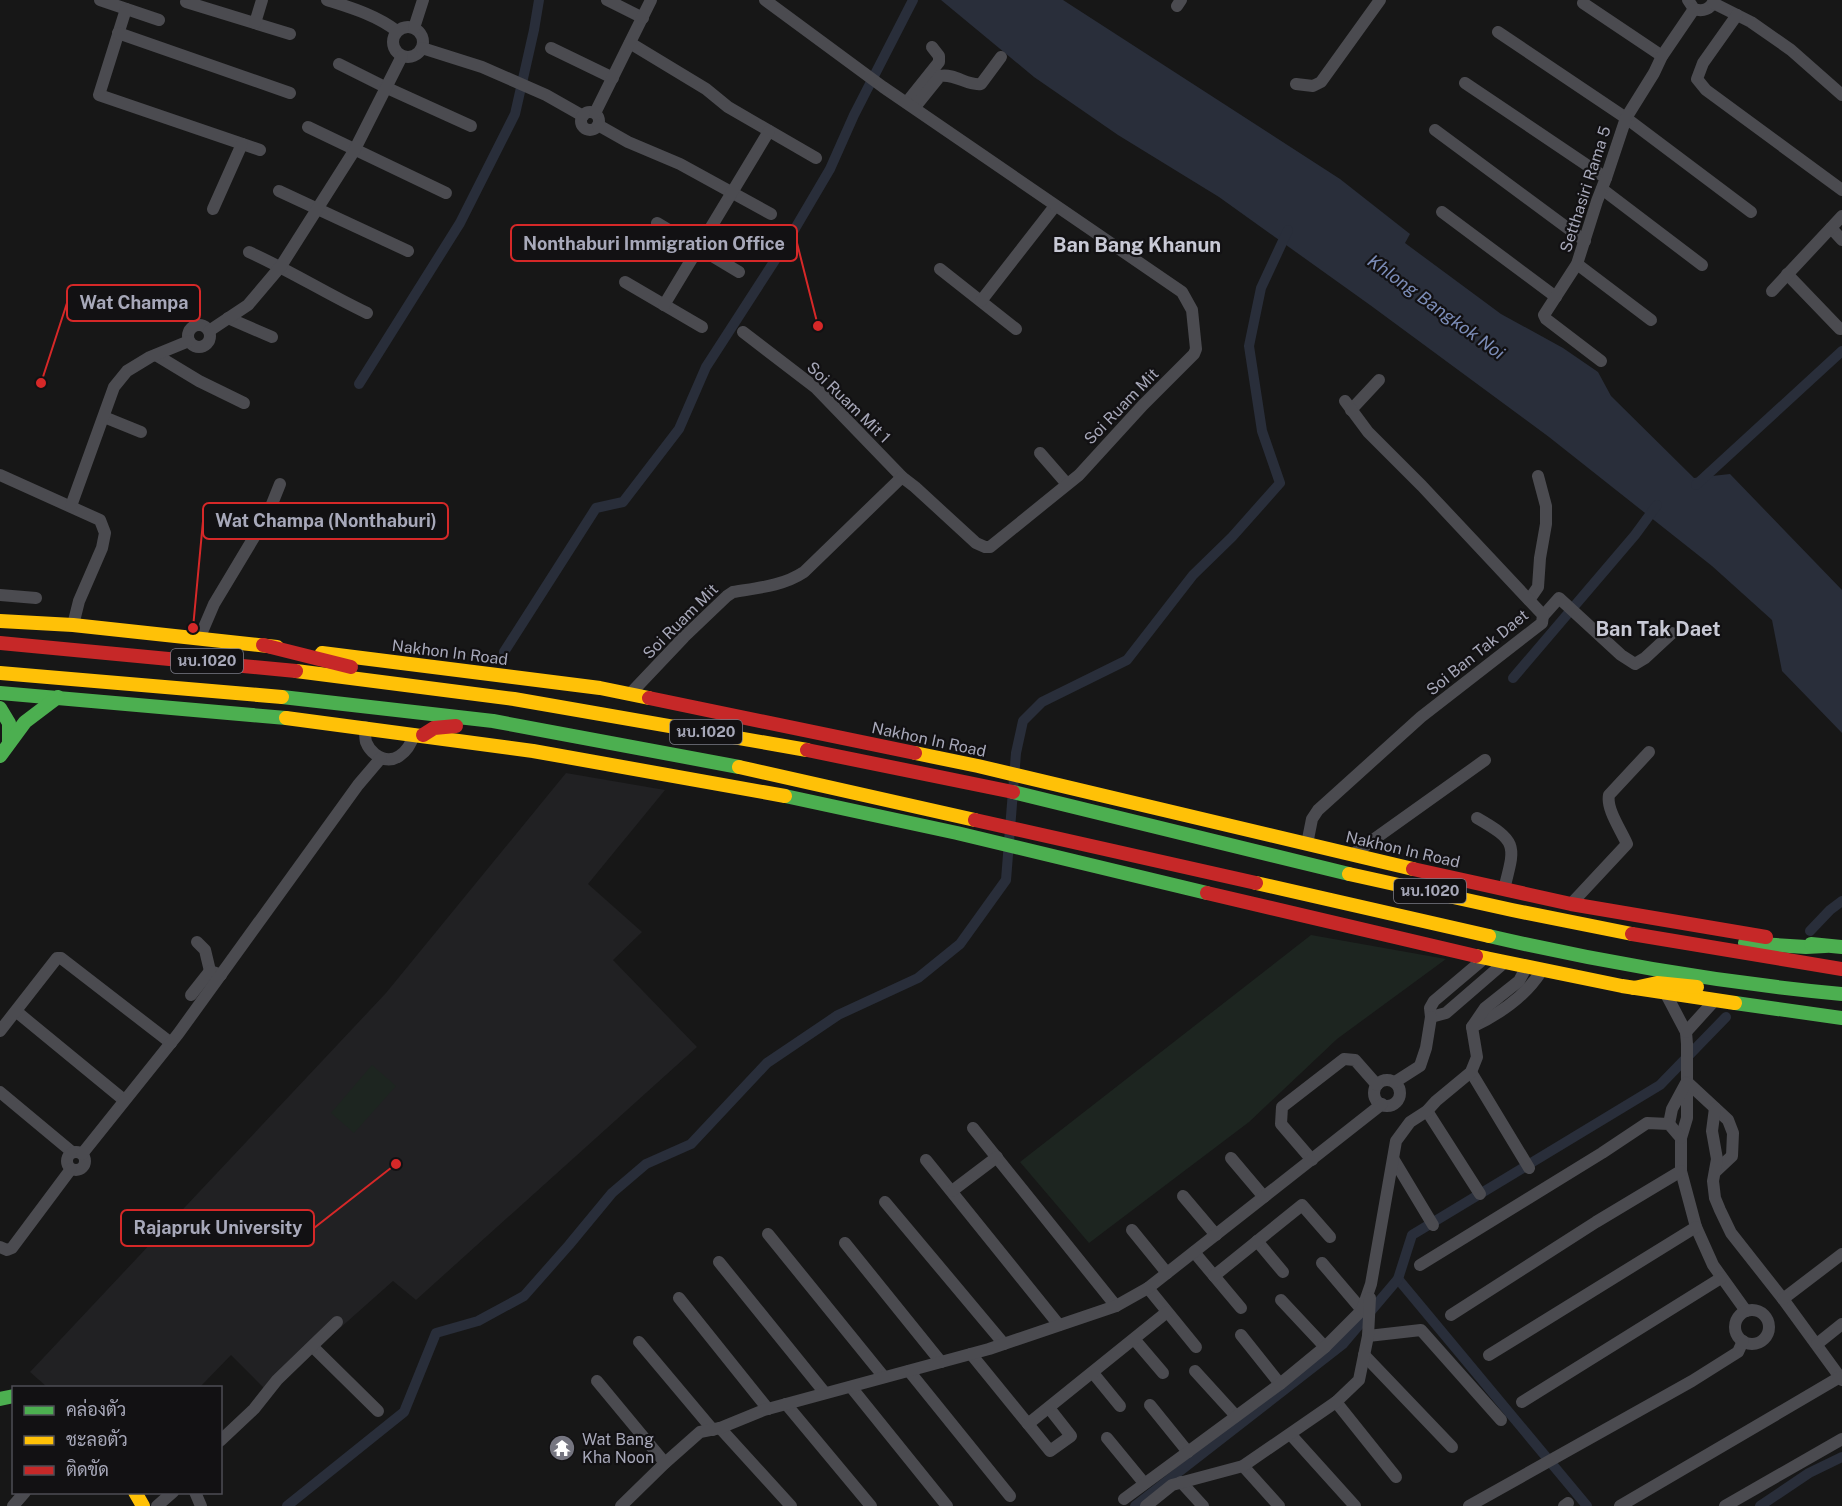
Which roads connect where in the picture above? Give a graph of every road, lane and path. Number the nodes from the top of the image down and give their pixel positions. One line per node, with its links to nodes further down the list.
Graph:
1 (100, 0): 13 (street)
2 (262, 0): 17 (street)
3 (327, 0): 19 (street)
4 (423, 0): 18 (street)
5 (607, 0): 15 (street)
6 (651, 0): 15 (street)
7 (765, 0): 37 (street, Soi Ruam Mit)
8 (1380, 0): 33 (street)
9 (1714, 1): 12 (street, Setthasiri Rama 5); 14 (street)
10 (186, 2): 17 (street)
11 (1583, 3): 28 (street)
12 (1691, 4): 28 (street, Setthasiri Rama 5)
13 (120, 5): 16 (street); 21 (street)
14 (1737, 15): 36 (street); 49 (street)
15 (643, 18): 23 (street)
16 (159, 20)
17 (255, 23): 22 (street)
18 (414, 28): 19 (street); 25 (street)
19 (397, 32): 27 (street)
20 (1498, 32): 39 (street)
21 (118, 33): 35 (street); 44 (street)
22 (290, 34)
23 (630, 43): 31 (street); 43 (street)
24 (932, 47): 37 (street)
25 (422, 48): 27 (street); 38 (street)
26 (551, 48): 31 (street)
27 (402, 56): 34 (street)
28 (1662, 56): 39 (street, Setthasiri Rama 5)
29 (1001, 57): 37 (street)
30 (339, 64): 34 (street)
31 (613, 78): 38 (street)
32 (1465, 83): 48 (street)
33 (1296, 84)
34 (385, 87): 40 (street); 46 (street)
35 (290, 93)
36 (1842, 95)
37 (911, 105): 53 (street, Soi Ruam Mit)
38 (592, 118): 51 (street)
39 (1626, 118): 48 (street, Setthasiri Rama 5); 57 (street)
40 (471, 126)
41 (308, 128): 46 (street)
42 (1434, 130): 63 (street)
43 (769, 131): 47 (street); 51 (street)
44 (242, 144): 45 (street); 54 (street)
45 (260, 150)
46 (354, 150): 52 (street); 55 (street)
47 (816, 158)
48 (1604, 184): 63 (street, Setthasiri Rama 5); 68 (street)
49 (1842, 190)
50 (279, 191): 55 (street)
51 (733, 192): 58 (street); 64 (street)
52 (446, 193)
53 (1055, 206): 76 (street); 97 (street, Soi Ruam Mit)
54 (213, 209)
55 (318, 209): 65 (street); 69 (street)
56 (1442, 212): 75 (street)
57 (1751, 212)
58 (771, 214)
59 (1842, 216): 61 (street)
60 (657, 223): 64 (street)
61 (1831, 228): 62 (street); 72 (street)
62 (1842, 240)
63 (1585, 241): 67 (street, Setthasiri Rama 5)
64 (699, 249): 71 (street); 77 (street)
65 (408, 251)
66 (249, 252): 69 (street)
67 (1578, 264): 75 (street, Setthasiri Rama 5); 80 (street)
68 (1702, 265)
69 (281, 266): 78 (street); 79 (street)
70 (940, 268): 76 (street)
71 (739, 272)
72 (1787, 274): 74 (street); 83 (street)
73 (625, 282): 77 (street)
74 (1772, 291)
75 (1556, 297): 87 (street, Setthasiri Rama 5)
76 (981, 301): 82 (street)
77 (664, 305): 81 (street)
78 (367, 313)
79 (228, 318): 85 (street); 86 (street)
80 (1651, 320)
81 (702, 327)
82 (1016, 329)
83 (1840, 329)
84 (743, 332): 95 (street, Soi Ruam Mit 1)
85 (273, 338)
86 (156, 354): 89 (street); 90 (street)
87 (1601, 361)
88 (1379, 380): 101 (street, Soi Ban Tak Daet)
89 (244, 403)
90 (104, 417): 91 (street); 98 (street)
91 (141, 432)
92 (1040, 453): 97 (street)
93 (0, 475): 98 (street)
94 (1538, 476): 101 (street)
95 (902, 477): 97 (street, Soi Ruam Mit); 112 (street, Soi Ruam Mit)
96 (280, 484): 106 (street)
97 (1067, 484)
98 (71, 506): 104 (street)
99 (0, 595): 100 (street)
100 (36, 598)
101 (1529, 600): 102 (street, Soi Ban Tak Daet)
102 (1543, 616): 105 (street); 124 (street, Soi Ban Tak Daet)
103 (0, 621): 104 (main road, Nakhon In Road / นบ.1020)
104 (73, 625): 106 (main road, Nakhon In Road / นบ.1020)
105 (1672, 633)
106 (199, 639): 108 (main road, Nakhon In Road / นบ.1020)
107 (0, 643): 110 (main road, Nakhon In Road / นบ.1020)
108 (263, 645): 110 (main road); 112 (main road, Nakhon In Road / นบ.1020)
109 (0, 673): 115 (main road, นบ.1020)
110 (414, 686): 129 (main road, Nakhon In Road / นบ.1020)
111 (0, 693): 113 (main road)
112 (630, 694): 124 (main road, Nakhon In Road / นบ.1020)
113 (58, 697): 116 (main road); 118 (main road)
114 (0, 708): 118 (main road)
115 (494, 721): 117 (main road); 138 (main road, นบ.1020)
116 (365, 728): 117 (main road); 121 (street)
117 (419, 734): 121 (street); 132 (main road)
118 (9, 741): 120 (main road)
119 (1649, 752): 127 (street)
120 (0, 756)
121 (381, 758): 137 (street)
122 (1485, 760): 125 (street)
123 (1477, 818): 126 (street)
124 (1307, 844): 125 (main road, Nakhon In Road / นบ.1020)
125 (1352, 855): 126 (main road, Nakhon In Road / นบ.1020)
126 (1504, 890): 127 (main road, Nakhon In Road / นบ.1020)
127 (1571, 904): 130 (main road, Nakhon In Road / นบ.1020)
128 (197, 942): 137 (street)
129 (1691, 946): 130 (main road); 135 (main road, Nakhon In Road / นบ.1020)
130 (1825, 946): 131 (main road, Nakhon In Road / นบ.1020)
131 (1842, 947)
132 (1486, 957): 133 (main road); 145 (street)
133 (1505, 962): 134 (main road); 145 (street)
134 (1527, 966): 136 (main road); 147 (street)
135 (1842, 969)
136 (1542, 970): 139 (main road); 147 (street)
137 (215, 973): 142 (street); 150 (street)
138 (1768, 987): 139 (main road); 141 (main road, นบ.1020)
139 (1634, 988): 140 (main road)
140 (1666, 994): 143 (main road); 149 (street)
141 (1842, 994)
142 (191, 995)
143 (1715, 1000): 146 (main road); 149 (street)
144 (17, 1012): 148 (street); 150 (street); 156 (street)
145 (1431, 1017): 152 (street)
146 (1842, 1018)
147 (1472, 1027): 151 (street)
148 (0, 1031)
149 (1686, 1032): 153 (street)
150 (171, 1043): 156 (street)
151 (1471, 1072): 159 (street); 169 (street)
152 (1395, 1082): 154 (street); 157 (street)
153 (1687, 1082): 158 (street); 160 (street); 162 (street)
154 (1377, 1085): 157 (street); 167 (street)
155 (0, 1092): 163 (street)
156 (124, 1100): 163 (street)
157 (1382, 1104): 167 (street)
158 (1715, 1108): 171 (street); 171 (street)
159 (1427, 1111): 168 (street); 173 (street)
160 (1669, 1124): 162 (street); 190 (street)
161 (973, 1128): 164 (street)
162 (1681, 1138): 170 (street)
163 (77, 1153): 185 (street)
164 (997, 1157): 172 (street); 200 (street)
165 (1231, 1158): 175 (street)
166 (926, 1160): 172 (street)
167 (1312, 1160): 175 (street)
168 (1394, 1160): 177 (street); 195 (street)
169 (1529, 1168)
170 (1682, 1171): 178 (street); 205 (street)
171 (1716, 1171): 198 (street)
172 (952, 1191): 208 (street)
173 (1480, 1194)
174 (1183, 1196): 181 (street)
175 (1264, 1197): 181 (street)
176 (885, 1203): 214 (street)
177 (1433, 1225)
178 (1696, 1227): 194 (street); 221 (street)
179 (1132, 1230): 192 (street)
180 (768, 1234): 227 (street)
181 (1216, 1235): 186 (street)
182 (1330, 1237): 183 (street)
183 (1257, 1241): 191 (street); 193 (street)
184 (844, 1243): 222 (street)
185 (0, 1246)
186 (1194, 1252): 192 (street); 193 (street)
187 (1842, 1254): 198 (street)
188 (719, 1262): 232 (street)
189 (1322, 1263): 202 (street)
190 (1420, 1264)
191 (1283, 1272)
192 (1167, 1273): 196 (street)
193 (1214, 1276): 201 (street)
194 (1721, 1278): 203 (street); 234 (street)
195 (1371, 1284): 202 (street); 210 (street)
196 (1148, 1288): 200 (street); 204 (street)
197 (679, 1299): 239 (street)
198 (1783, 1299): 215 (street)
199 (1281, 1300): 218 (street)
200 (1116, 1306): 208 (street)
201 (1240, 1308)
202 (1362, 1310): 218 (street)
203 (1746, 1311): 212 (street); 212 (street)
204 (1167, 1312): 211 (street); 217 (street)
205 (1451, 1315)
206 (337, 1322): 216 (street)
207 (1842, 1324): 215 (street)
208 (1059, 1325): 214 (street)
209 (1241, 1335): 230 (street)
210 (1368, 1336): 220 (street); 242 (street)
211 (1134, 1340): 225 (street); 226 (street)
212 (1743, 1341): 270 (street)
213 (639, 1342): 244 (street)
214 (1004, 1344): 219 (street)
215 (1817, 1344): 228 (street)
216 (313, 1347): 240 (street); 247 (street)
217 (1196, 1347)
218 (1325, 1347): 230 (street)
219 (971, 1354): 222 (street); 243 (street)
220 (1364, 1355): 233 (street); 249 (street)
221 (1489, 1355)
222 (941, 1362): 223 (street)
223 (909, 1371): 227 (street); 258 (street)
224 (1195, 1371): 241 (street)
225 (1093, 1372): 237 (street); 238 (street)
226 (1163, 1373)
227 (884, 1377): 231 (street)
228 (1841, 1378): 271 (street)
229 (597, 1381): 251 (street)
230 (1280, 1384): 241 (street)
231 (851, 1387): 232 (street); 265 (street)
232 (825, 1394): 235 (street)
233 (1336, 1402): 245 (street); 253 (street)
234 (1522, 1402)
235 (786, 1404): 239 (street); 264 (street)
236 (1150, 1405): 250 (street)
237 (1120, 1406)
238 (1048, 1408): 243 (street); 243 (street)
239 (768, 1409): 244 (street)
240 (378, 1411)
241 (1236, 1416): 250 (street)
242 (1501, 1420)
243 (1028, 1424)
244 (716, 1429): 251 (street); 263 (street)
245 (1290, 1435): 252 (street); 269 (street)
246 (1107, 1438): 255 (street)
247 (222, 1439)
248 (1842, 1439): 272 (street)
249 (1452, 1447)
250 (1188, 1452): 255 (street)
251 (665, 1462): 262 (street)
252 (1243, 1466): 254 (street); 268 (street)
253 (1396, 1477)
254 (1181, 1482): 266 (street); 267 (street)
255 (1144, 1483): 259 (street)
256 (23, 1494): 260 (street)
257 (171, 1494): 261 (street)
258 (1010, 1496)
259 (1124, 1499)
260 (13, 1506)
261 (157, 1506)
262 (621, 1506)
263 (790, 1506)
264 (872, 1506)
265 (947, 1506)
266 (1146, 1506)
267 (1203, 1506)
268 (1279, 1506)
269 (1355, 1506)
270 (1469, 1506)
271 (1620, 1506)
272 (1725, 1506)

